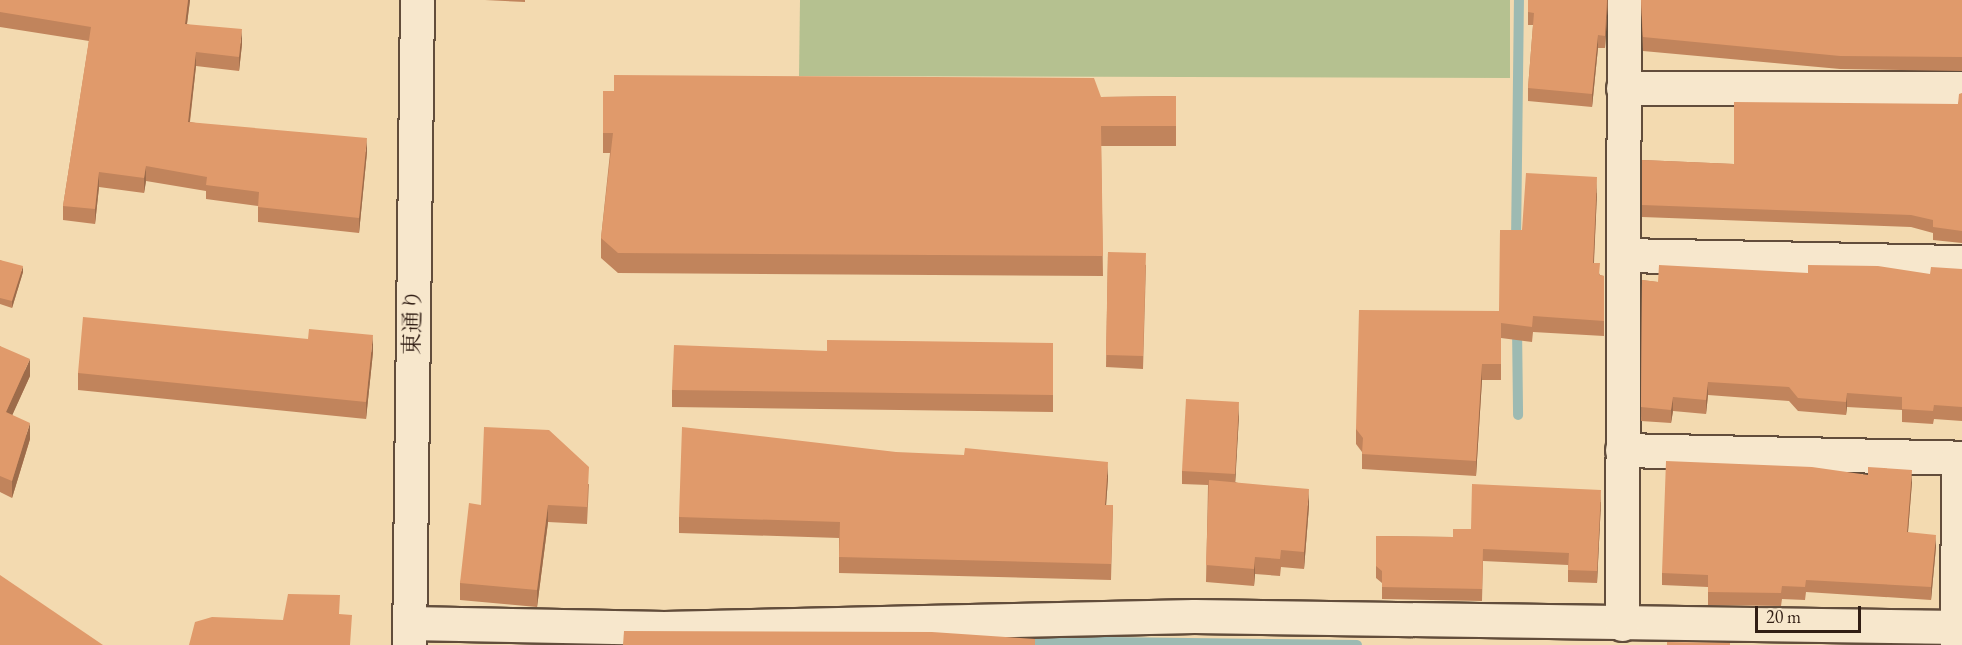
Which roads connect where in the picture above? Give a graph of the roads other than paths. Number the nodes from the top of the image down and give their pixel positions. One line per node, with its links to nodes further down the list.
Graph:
1 (417, 0): 11 (street, 東通り)
2 (1624, 0): 3 (street)
3 (1623, 88): 4 (street); 5 (street)
4 (1962, 88)
5 (1623, 255): 6 (street); 7 (street)
6 (1962, 262)
7 (1622, 450): 8 (street); 9 (street)
8 (1960, 458): 10 (street)
9 (1622, 624): 10 (street); 12 (street)
10 (1958, 633)
11 (409, 634): 12 (street)
12 (1503, 634)

